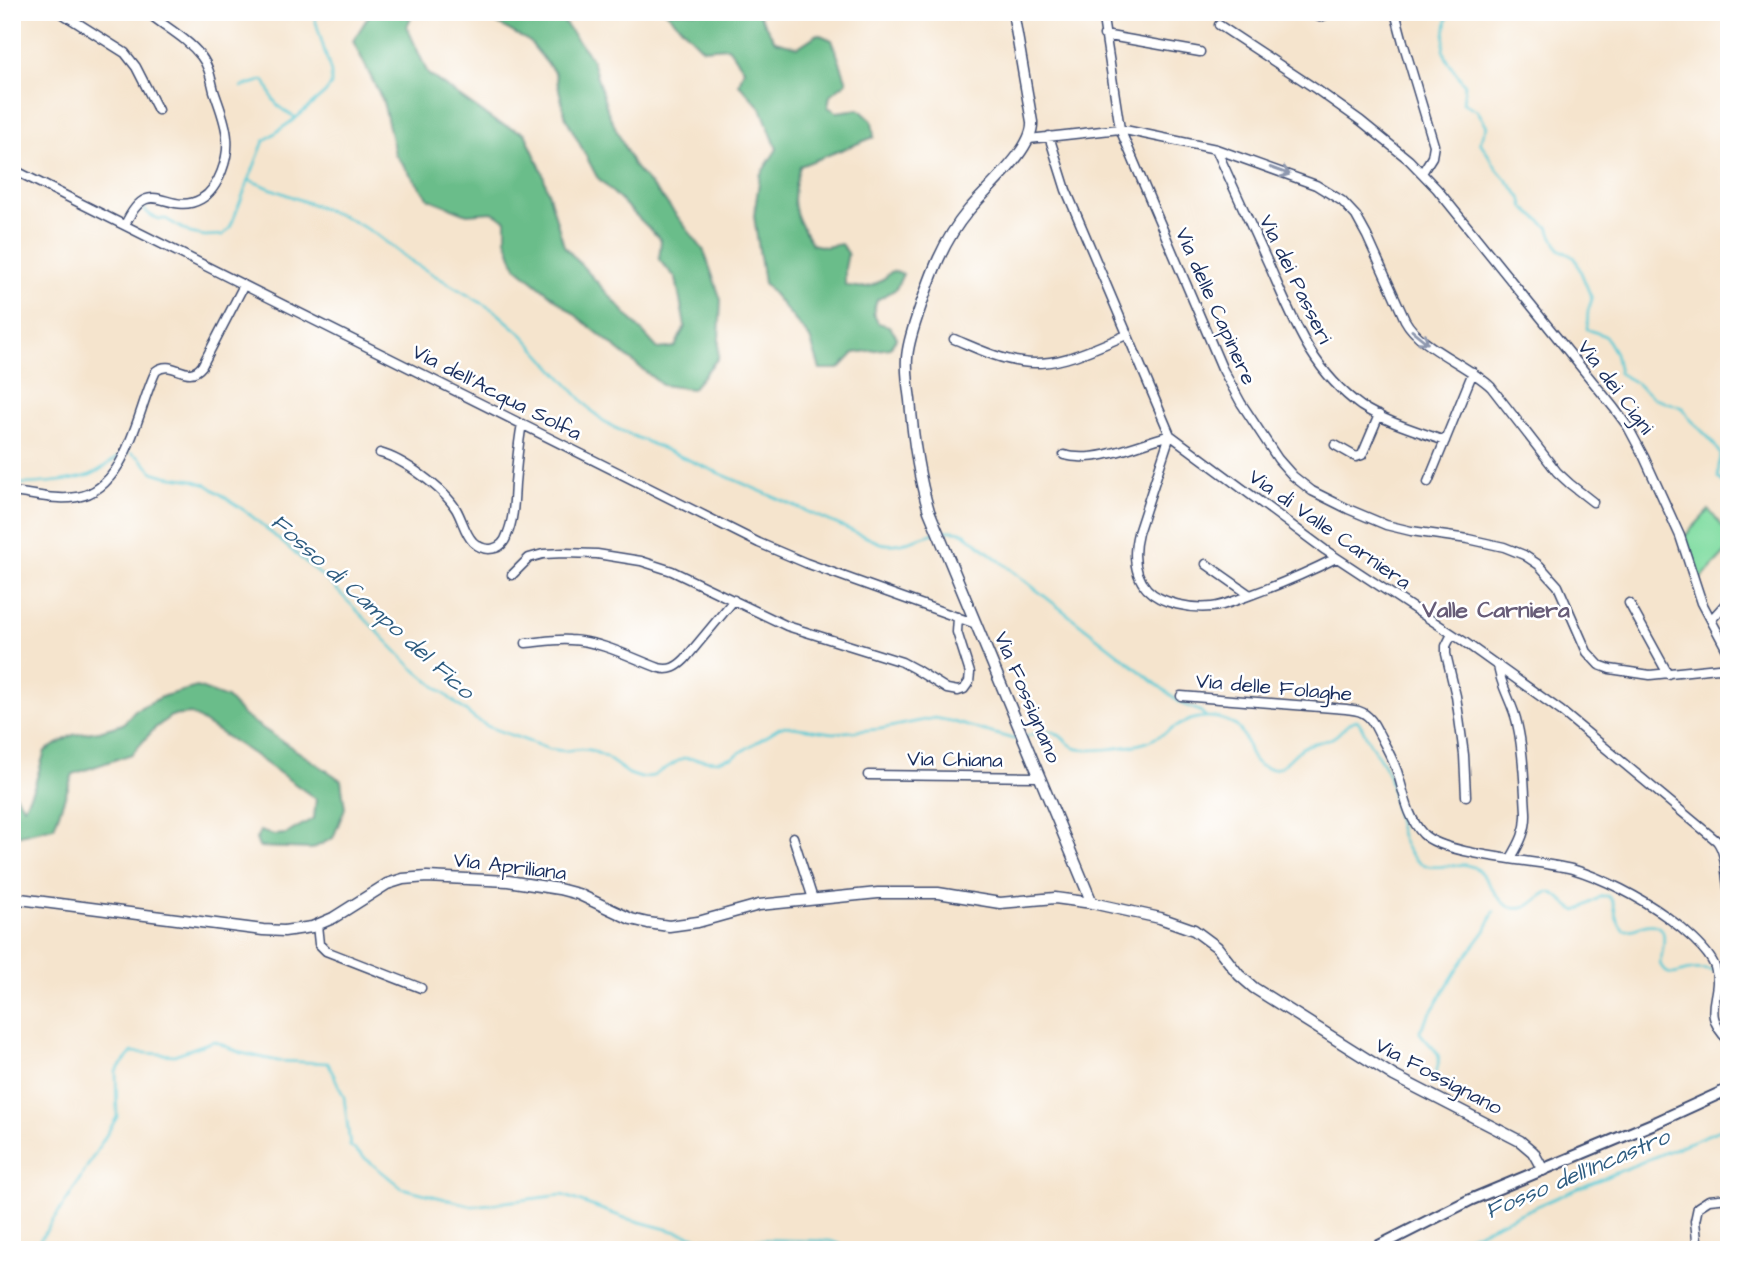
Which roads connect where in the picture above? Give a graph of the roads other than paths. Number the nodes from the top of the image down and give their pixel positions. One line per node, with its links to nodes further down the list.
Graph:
1 (60, 12): 11 (street)
2 (148, 12): 18 (street)
3 (1013, 12): 14 (street)
4 (1102, 12): 9 (street)
5 (1307, 12): 6 (street)
6 (1333, 12)
7 (1395, 12): 17 (street)
8 (1219, 25): 17 (street, Via dei Cigni)
9 (1104, 35): 10 (street); 12 (street)
10 (1200, 52)
11 (158, 110)
12 (1120, 129): 13 (street); 15 (street); 48 (street, Via delle Capinere)
13 (1049, 136): 14 (street); 20 (street)
14 (1029, 139): 42 (street, Via Fossignano)
15 (1216, 149): 22 (street, one-way to 22); 23 (street, Via dei Passeri)
16 (12, 169): 18 (street, Via dell'Acqua Solfa)
17 (1422, 173): 41 (street, Via dei Cigni)
18 (125, 225): 19 (street, Via dell'Acqua Solfa)
19 (244, 285): 24 (street, Via dell'Acqua Solfa); 31 (street)
20 (1127, 335): 21 (street); 25 (street)
21 (954, 339)
22 (1473, 372): 26 (street); 32 (street)
23 (1379, 415): 26 (street, Via dei Passeri); 27 (street)
24 (522, 424): 28 (street); 40 (street, Via dell'Acqua Solfa)
25 (1170, 435): 29 (street); 33 (street, Via di Valle Carniera); 36 (street)
26 (1445, 441): 30 (street)
27 (1335, 445)
28 (380, 453)
29 (1064, 455)
30 (1428, 482)
31 (12, 492)
32 (1593, 502)
33 (1336, 558): 36 (street); 43 (street, Via di Valle Carniera)
34 (1206, 564): 36 (street)
35 (513, 575): 37 (street)
36 (1250, 595)
37 (734, 600): 40 (street); 44 (street)
38 (1729, 600): 41 (street)
39 (1629, 603): 48 (street)
40 (958, 617): 42 (street, Via dell'Acqua Solfa)
41 (1711, 620): 45 (street, Via dei Cigni)
42 (976, 624): 51 (street, Via Fossignano)
43 (1452, 634): 46 (street, Via di Valle Carniera); 52 (street)
44 (526, 643)
45 (1729, 654)
46 (1498, 666): 54 (street, Via di Valle Carniera); 55 (street)
47 (1729, 669): 48 (street, Via delle Capinere)
48 (1668, 674)
49 (1181, 696): 55 (street, Via delle Folaghe)
50 (868, 775): 51 (street, Via Chiana)
51 (1040, 777): 59 (street, Via Fossignano)
52 (1466, 796)
53 (793, 837): 58 (street)
54 (1727, 852): 56 (street, Via di Valle Carniera)
55 (1511, 858): 62 (street, Via delle Folaghe)
56 (1729, 892)
57 (12, 898): 60 (street, Via Apriliana)
58 (813, 900): 59 (street, Via Apriliana); 60 (street, Via Apriliana)
59 (1091, 903): 64 (street, Via Fossignano)
60 (317, 925): 61 (street)
61 (421, 988)
62 (1729, 1041)
63 (1729, 1089): 64 (main road)
64 (1543, 1170): 66 (main road)
65 (1729, 1198): 67 (street)
66 (1371, 1250)
67 (1698, 1250)

